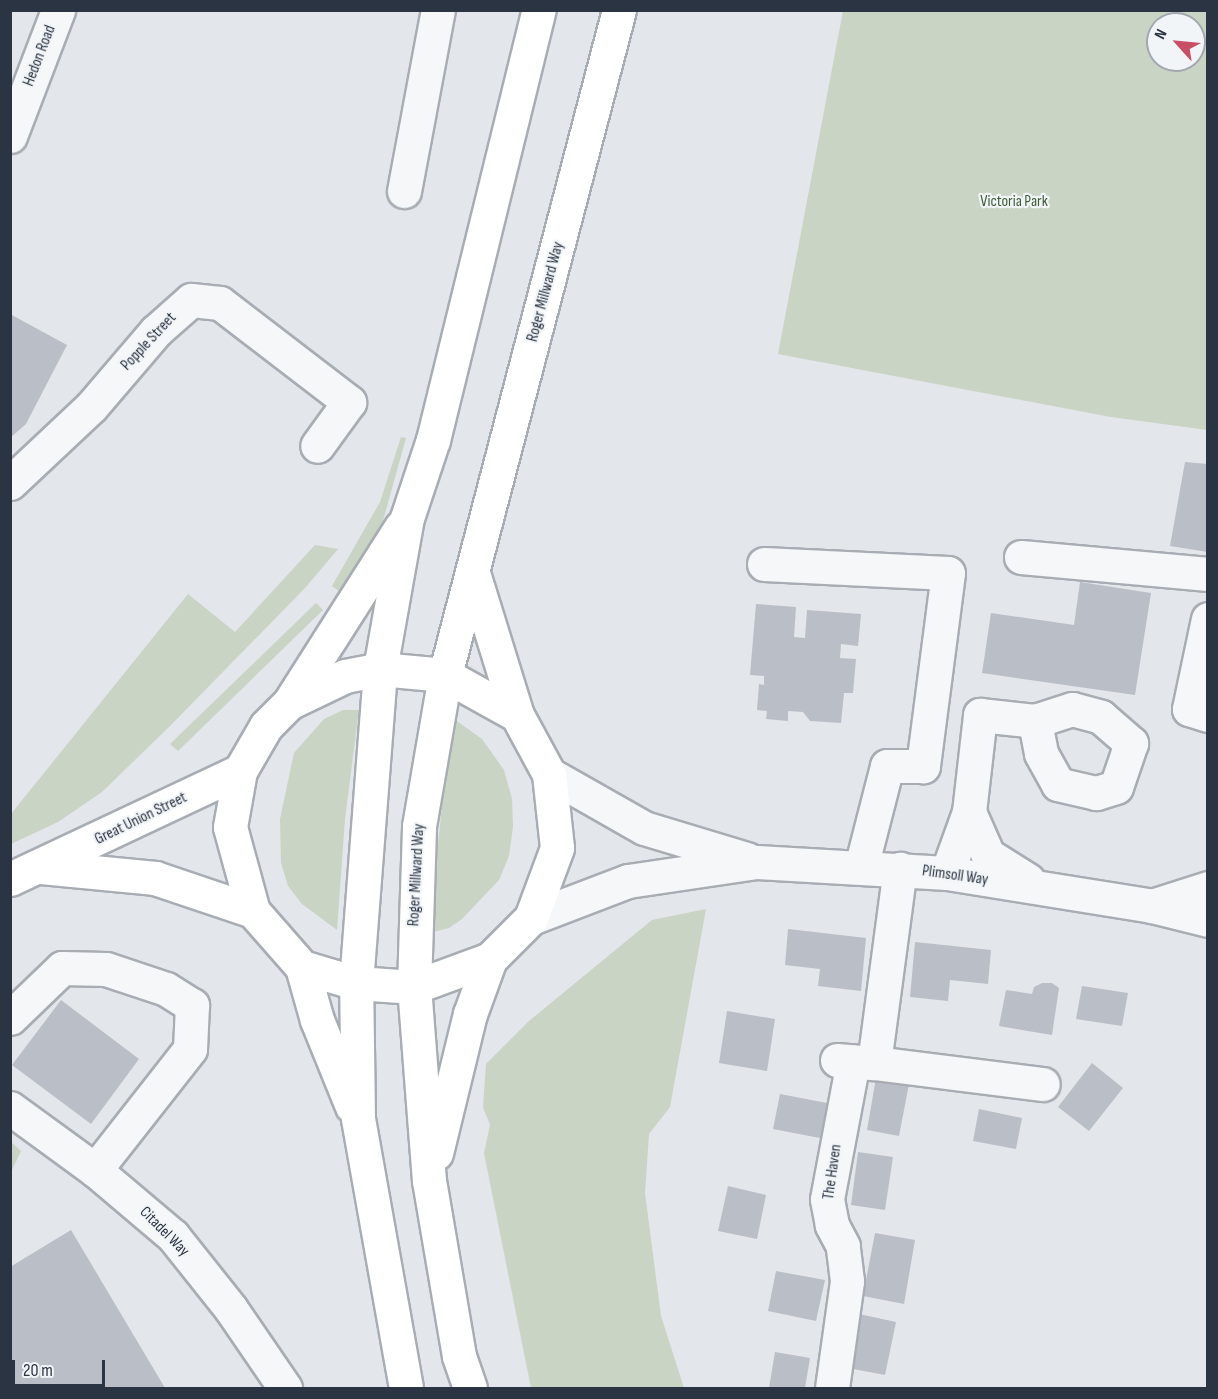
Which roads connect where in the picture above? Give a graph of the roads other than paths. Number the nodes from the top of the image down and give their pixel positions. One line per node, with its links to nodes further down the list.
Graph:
1 (57, 10): 5 (street, Hedon Road)
2 (438, 10): 6 (street)
3 (539, 10): 9 (main road)
4 (620, 10): 12 (main road, Roger Millward Way)
5 (10, 136)
6 (404, 192)
7 (316, 446): 8 (street, Popple Street)
8 (10, 483)
9 (407, 518): 15 (main road); 17 (main road)
10 (1021, 557): 13 (street)
11 (764, 564): 26 (street)
12 (473, 573): 16 (main road, Roger Millward Way); 18 (main road)
13 (1208, 574)
14 (1208, 619): 19 (street)
15 (380, 669): 16 (main road); 17 (main road); 38 (main road)
16 (445, 675): 18 (main road); 39 (main road, Roger Millward Way)
17 (289, 703): 21 (main road)
18 (518, 715): 22 (main road)
19 (1208, 716)
20 (1035, 721): 23 (street)
21 (240, 771): 25 (main road, Great Union Street); 33 (main road)
22 (549, 774): 24 (street, Plimsoll Way); 34 (main road)
23 (969, 812): 28 (street); 31 (street)
24 (757, 862): 26 (street, Plimsoll Way); 34 (street, Plimsoll Way)
25 (41, 867): 29 (main road, Great Union Street); 33 (main road, Great Union Street)
26 (861, 867): 27 (street, Plimsoll Way)
27 (900, 869): 28 (street, Plimsoll Way); 41 (street, The Haven)
28 (947, 873): 31 (street, Plimsoll Way)
29 (10, 879)
30 (1208, 888): 32 (street, Plimsoll Way)
31 (1044, 889): 32 (street, Plimsoll Way)
32 (1152, 906): 35 (street, Plimsoll Way)
33 (253, 910): 37 (main road)
34 (531, 918): 36 (main road)
35 (1208, 920)
36 (490, 958): 39 (main road); 46 (main road, Roger Millward Way)
37 (302, 967): 38 (main road); 44 (main road)
38 (356, 983): 39 (main road); 44 (main road)
39 (414, 987): 46 (main road, Roger Millward Way)
40 (10, 1018): 45 (street)
41 (854, 1061): 42 (street); 50 (street, The Haven)
42 (1043, 1084)
43 (10, 1108): 45 (street, Citadel Way)
44 (358, 1118): 48 (main road)
45 (95, 1170): 47 (street, Citadel Way)
46 (429, 1181): 49 (main road, Roger Millward Way)
47 (285, 1389)
48 (406, 1389)
49 (470, 1389)
50 (832, 1389)

